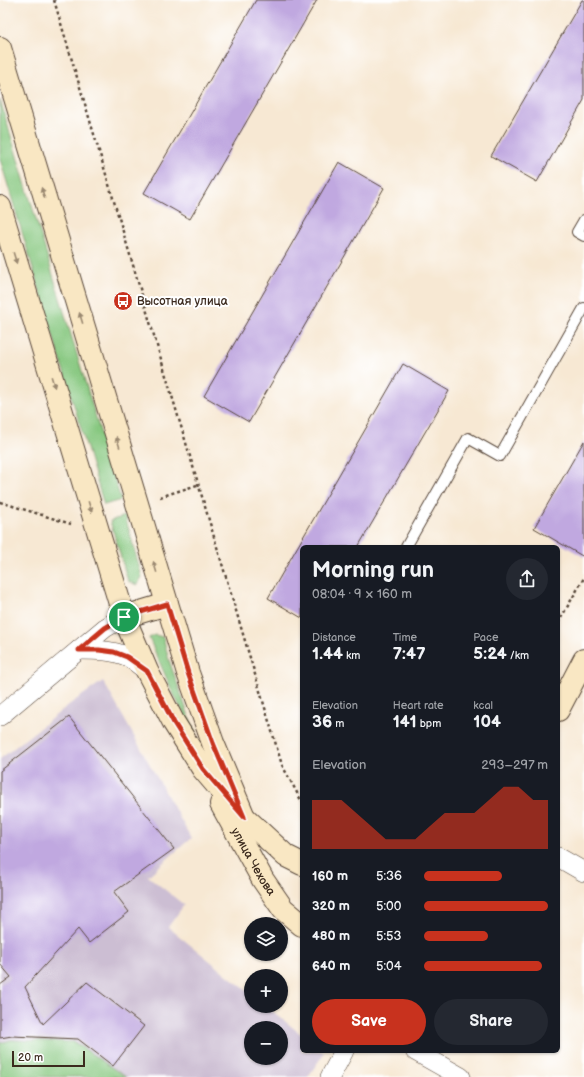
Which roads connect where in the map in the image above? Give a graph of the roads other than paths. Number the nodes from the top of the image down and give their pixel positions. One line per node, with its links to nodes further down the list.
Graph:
1 (0, 48): 7 (street, one-way to 1)
2 (0, 207): 8 (street, one-way to 8)
3 (584, 220): 4 (lane)
4 (584, 236)
5 (584, 308): 6 (lane)
6 (407, 545)
7 (167, 604): 8 (street); 15 (street)
8 (124, 617): 9 (street); 11 (street)
9 (79, 650): 11 (street); 13 (street)
10 (584, 660): 12 (street)
11 (147, 671): 14 (street)
12 (560, 706)
13 (0, 716)
14 (203, 769): 15 (street); 19 (street, улица Чехова)
15 (244, 817): 17 (street, улица Чехова)
16 (560, 858): 18 (street)
17 (300, 863)
18 (584, 872)
19 (300, 923)
20 (343, 1053): 22 (street)
21 (419, 1053): 23 (street)
22 (330, 1077)
23 (461, 1077)

